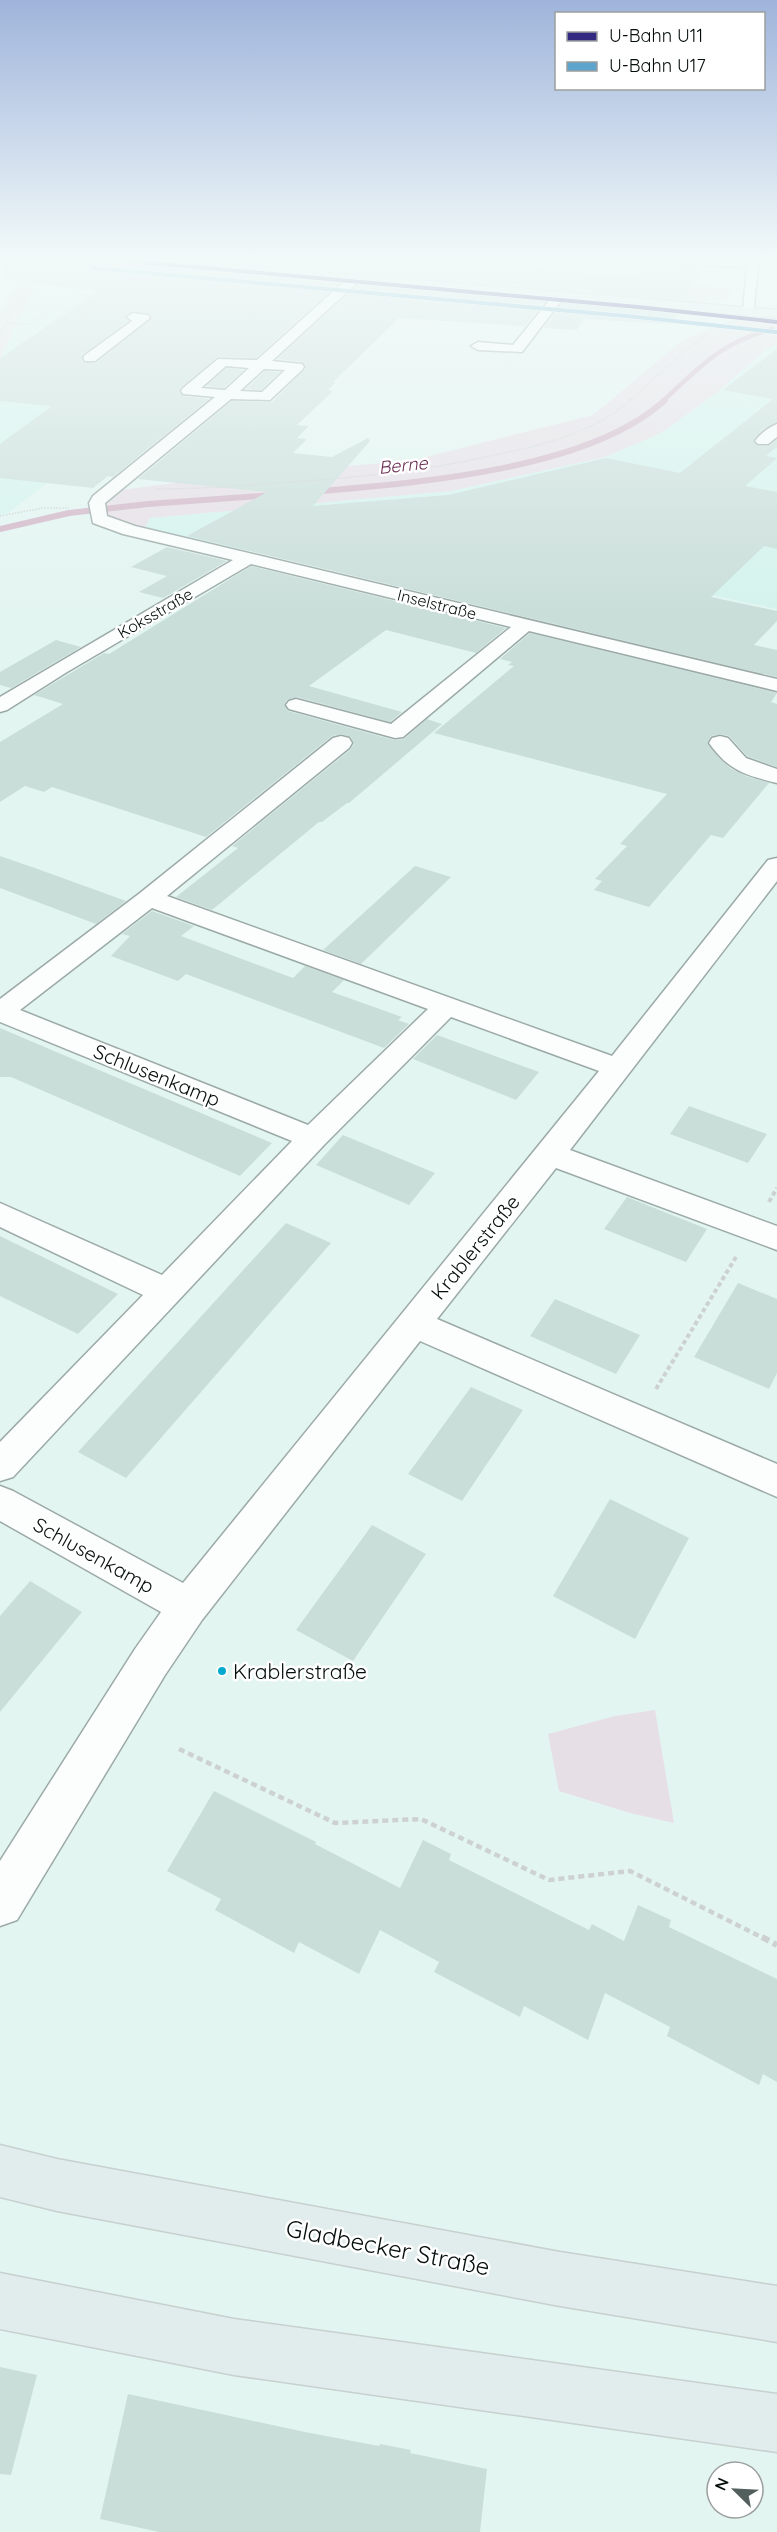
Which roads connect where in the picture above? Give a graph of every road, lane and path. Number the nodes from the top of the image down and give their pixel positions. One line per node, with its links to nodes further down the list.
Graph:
1 (205, 376): 6 (street)
2 (246, 376): 7 (street)
3 (288, 376): 7 (street)
4 (656, 376): 10 (path)
5 (173, 386): 6 (street)
6 (192, 387): 7 (street)
7 (228, 394): 10 (street)
8 (777, 429): 9 (street)
9 (763, 441)
10 (101, 505): 13 (street, Inselstraße)
11 (74, 508): 12 (path)
12 (0, 516)
13 (249, 558): 14 (street, Inselstraße); 17 (street, Koksstraße)
14 (525, 625): 15 (street, Inselstraße); 16 (street)
15 (777, 684)
16 (296, 705)
17 (0, 706)
18 (341, 743): 22 (street, Schlusenkamp)
19 (720, 743): 20 (street)
20 (777, 776)
21 (777, 865): 25 (street, Krablerstraße)
22 (148, 898): 23 (street); 24 (street, Schlusenkamp)
23 (446, 1006): 25 (street); 26 (street)
24 (0, 1012): 26 (street, Schlusenkamp)
25 (618, 1068): 27 (street, Krablerstraße)
26 (313, 1138): 31 (street)
27 (550, 1154): 30 (street); 32 (street, Krablerstraße)
28 (777, 1188): 30 (path)
29 (0, 1214): 31 (street)
30 (765, 1233): 33 (path)
31 (166, 1291): 34 (street)
32 (414, 1324): 33 (street); 37 (street, Krablerstraße)
33 (637, 1421): 35 (street)
34 (0, 1466)
35 (777, 1481)
36 (0, 1502): 37 (street, Schlusenkamp)
37 (188, 1607): 39 (street, Krablerstraße)
38 (179, 1749): 40 (path)
39 (0, 1903)
40 (777, 1945)
41 (0, 2171): 43 (main road, Gladbecker Straße)
42 (0, 2301): 44 (main road)
43 (777, 2314)
44 (777, 2422)

